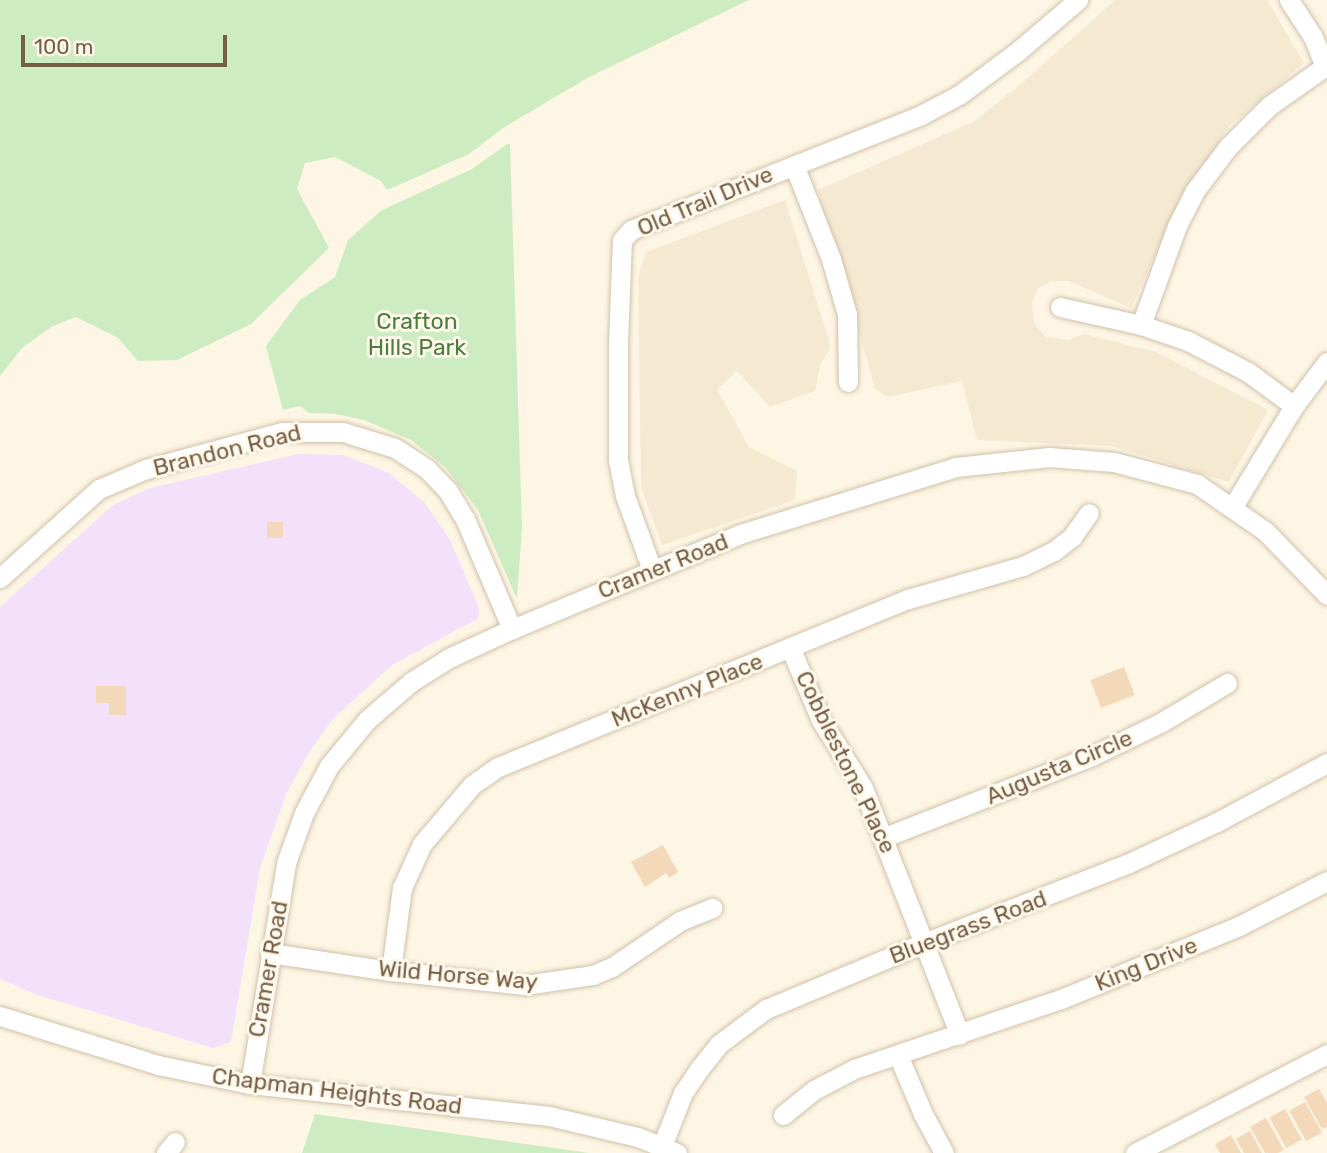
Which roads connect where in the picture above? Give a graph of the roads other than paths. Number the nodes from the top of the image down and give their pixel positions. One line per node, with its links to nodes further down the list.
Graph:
1 (1078, 0): 4 (street, Old Trail Drive)
2 (1289, 0): 3 (street)
3 (1326, 66): 6 (street)
4 (794, 165): 8 (street); 12 (street, Old Trail Drive)
5 (1060, 307): 6 (street)
6 (1141, 325): 9 (street)
7 (1327, 362): 9 (street)
8 (849, 382)
9 (1294, 406): 10 (street)
10 (1232, 508): 12 (street, Cramer Road); 14 (street, Cramer Road)
11 (1089, 513): 16 (street, McKenny Place)
12 (652, 570): 15 (street, Cramer Road)
13 (0, 578): 15 (street, Brandon Road)
14 (1327, 595)
15 (512, 629): 23 (street, Cramer Road)
16 (790, 647): 19 (street, Cobblestone Place); 24 (street, McKenny Place)
17 (1227, 683): 19 (street, Augusta Circle)
18 (1327, 763): 22 (street, Bluegrass Road)
19 (885, 837): 22 (street, Cobblestone Place)
20 (1327, 881): 26 (street, King Drive)
21 (713, 908): 24 (street, Wild Horse Way)
22 (924, 943): 26 (street, Cobblestone Place); 31 (street, Bluegrass Road)
23 (270, 953): 24 (street, Wild Horse Way); 29 (street, Cramer Road)
24 (391, 971)
25 (0, 1016): 29 (street, Chapman Heights Road)
26 (960, 1035): 28 (street, King Drive)
27 (1327, 1054): 33 (street)
28 (898, 1055): 30 (street, King Drive); 32 (street)
29 (250, 1084): 31 (street, Chapman Heights Road)
30 (783, 1115)
31 (670, 1150)
32 (944, 1153)
33 (1135, 1153)

